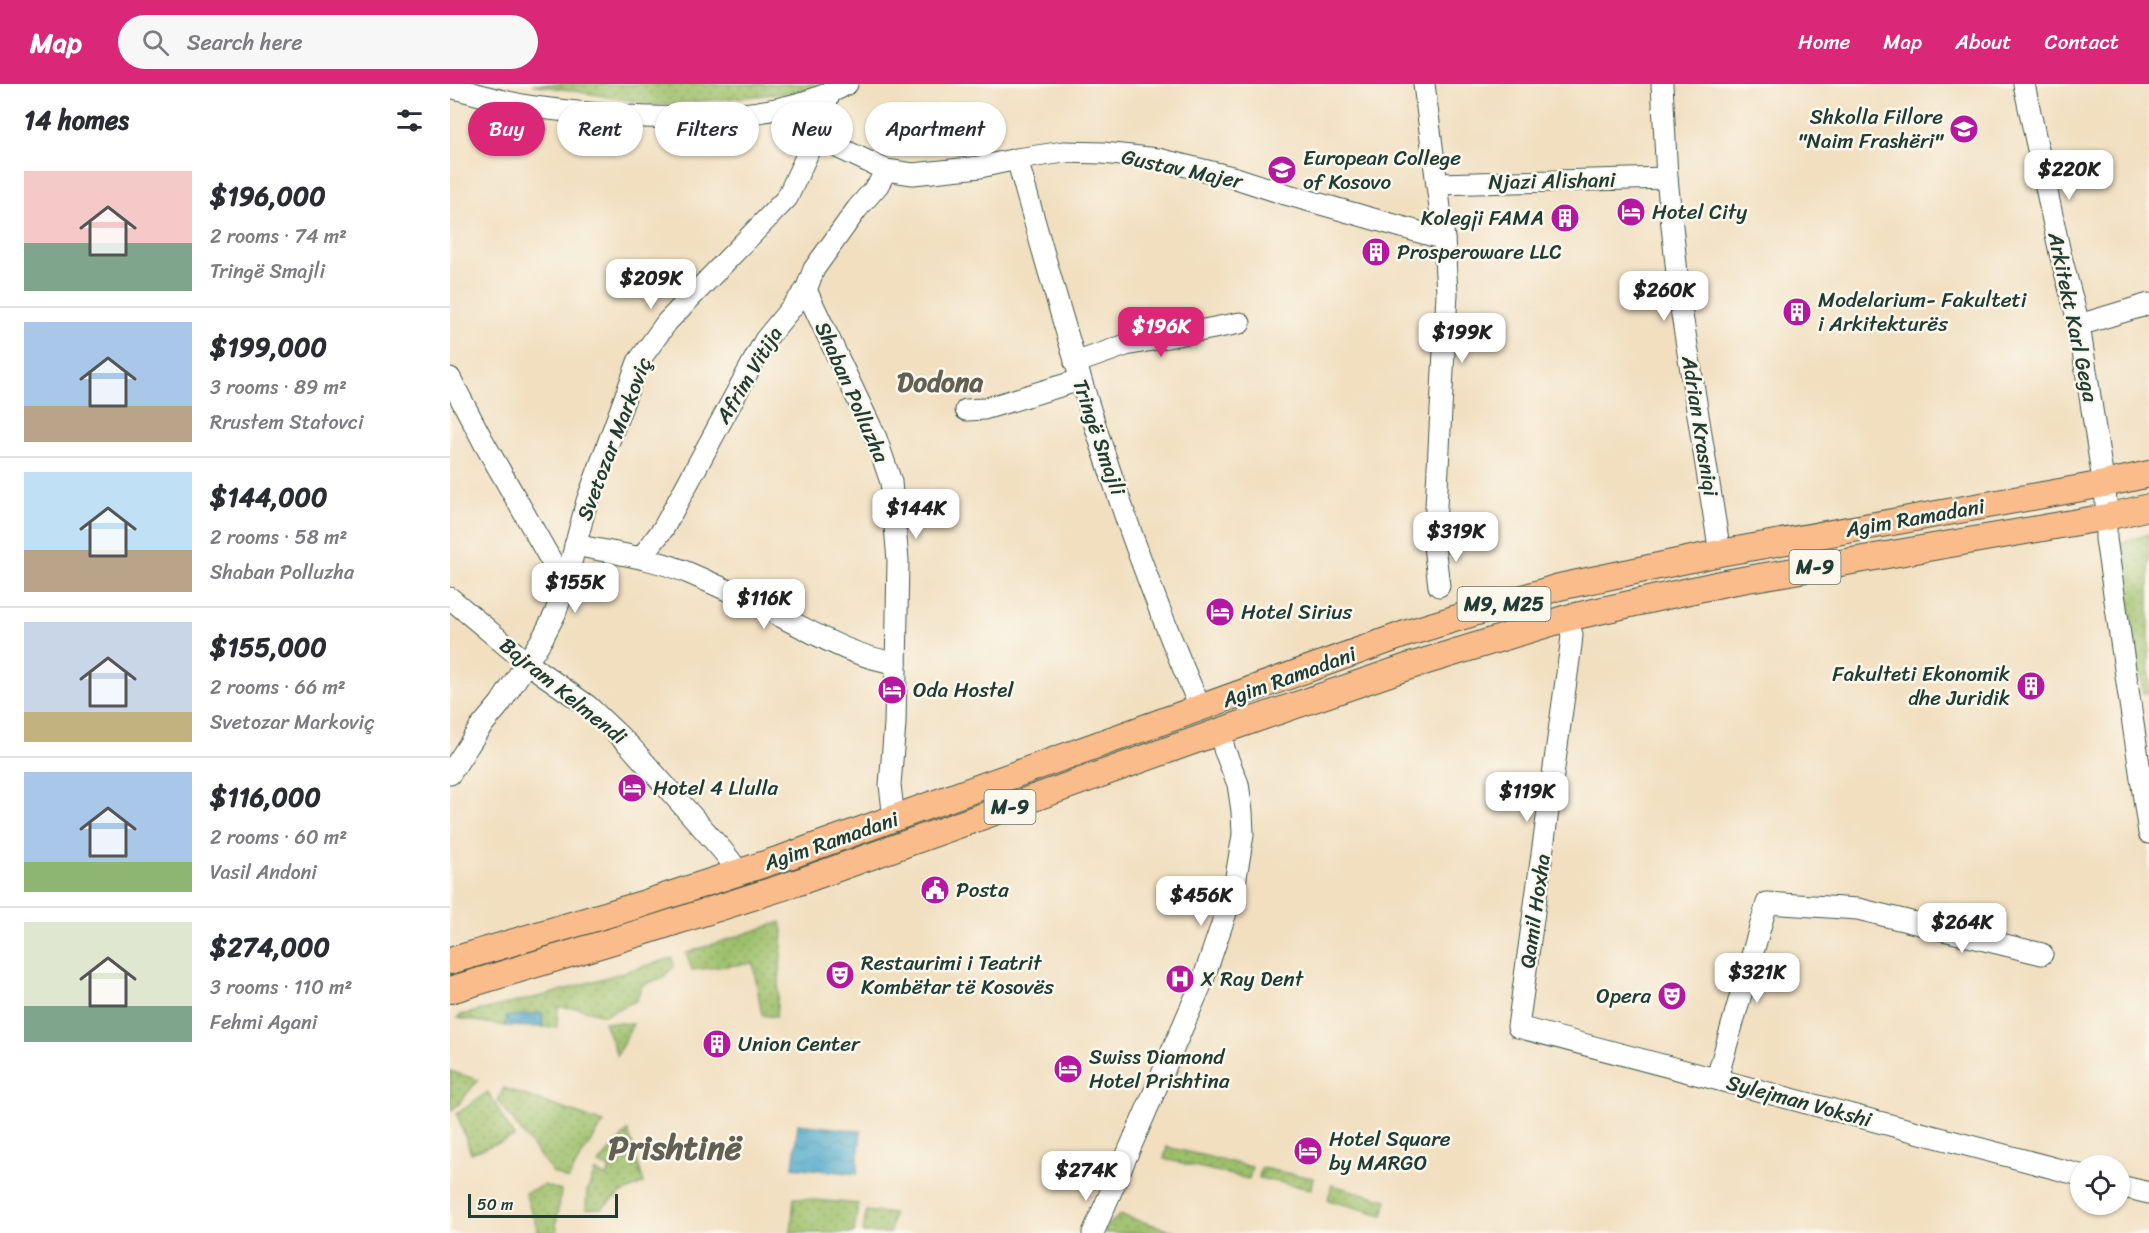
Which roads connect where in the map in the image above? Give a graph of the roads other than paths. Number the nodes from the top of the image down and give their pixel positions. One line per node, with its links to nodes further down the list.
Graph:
1 (847, 84): 6 (street)
2 (1424, 84): 13 (street)
3 (1662, 84): 12 (street, Adrian Krasniqi)
4 (2024, 84): 18 (street, Arkitekt Karl Gega)
5 (450, 87): 6 (street)
6 (829, 95): 7 (street)
7 (826, 102)
8 (853, 155): 11 (street, Gustav Majer)
9 (806, 156): 26 (street, Svetozar Markoviç)
10 (1017, 159): 11 (street, Gustav Majer); 14 (street, Gustav Majer); 19 (street, Tringë Smajli)
11 (886, 170): 15 (street, Afrim Vitija)
12 (1667, 178): 13 (street, Njazi Alishani); 27 (street, Adrian Krasniqi)
13 (1437, 184): 14 (street)
14 (1444, 239): 31 (street)
15 (806, 290): 28 (street, Afrim Vitija); 36 (street, Shaban Polluzha)
16 (2149, 304): 18 (street)
17 (1240, 323): 19 (street)
18 (2079, 326): 23 (street, Arkitekt Karl Gega)
19 (1077, 372): 21 (street); 37 (street, Tringë Smajli)
20 (450, 378): 30 (street)
21 (966, 410)
22 (2149, 474): 23 (main road, Agim Ramadani / M-9)
23 (2104, 484): 25 (street, Arkitekt Karl Gega); 27 (main road, Agim Ramadani / M-9)
24 (2149, 507): 25 (main road, Agim Ramadani / M-9)
25 (2107, 517): 33 (main road, Agim Ramadani / M-9); 41 (street, Arkitekt Karl Gega)
26 (575, 545): 28 (street); 30 (street, Svetozar Markoviç)
27 (1720, 553): 29 (main road, Agim Ramadani / M-9)
28 (641, 558): 36 (street)
29 (1611, 575): 34 (main road, Agim Ramadani / M9, M25)
30 (565, 585): 35 (street, Svetozar Markoviç)
31 (1439, 586)
32 (450, 598): 35 (street, Bajram Kelmendi)
33 (1567, 618): 38 (main road, Agim Ramadani / M-9); 46 (street, Qamil Hoxha)
34 (1449, 620): 37 (main road, Agim Ramadani / M-9)
35 (527, 663): 39 (street, Svetozar Markoviç); 42 (street, Bajram Kelmendi)
36 (896, 663): 40 (street, Shaban Polluzha)
37 (1201, 709): 40 (main road, Agim Ramadani / M-9)
38 (1221, 731): 45 (main road, Agim Ramadani / M-9); 51 (street)
39 (450, 774)
40 (894, 819): 42 (main road, Agim Ramadani / M-9)
41 (2149, 833)
42 (740, 873): 44 (main road, Agim Ramadani / M-9)
43 (2043, 954): 47 (street)
44 (450, 961): 45 (main road)
45 (454, 989)
46 (1518, 1027): 47 (street, Sylejman Vokshi)
47 (1717, 1078): 48 (street, Sylejman Vokshi)
48 (2070, 1172)
49 (2130, 1188): 50 (street)
50 (2149, 1193)
51 (1093, 1233)

